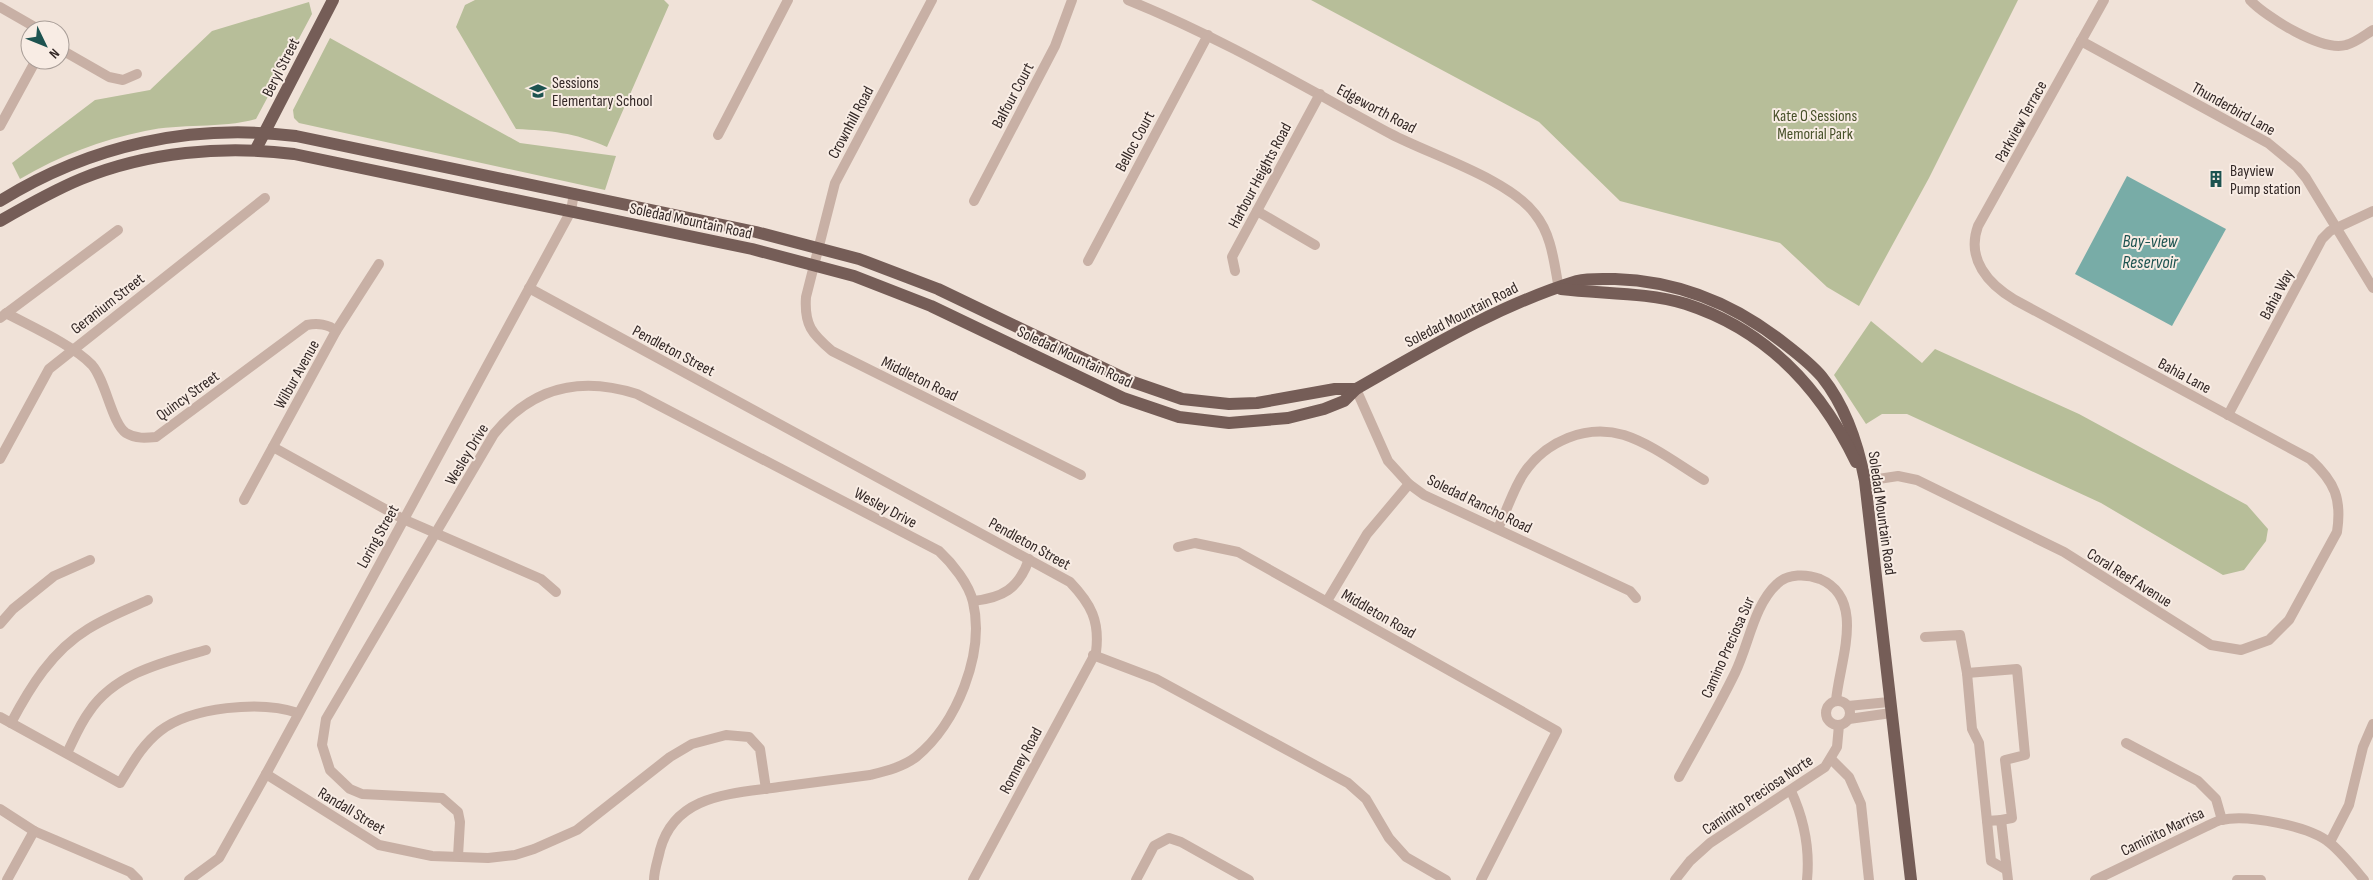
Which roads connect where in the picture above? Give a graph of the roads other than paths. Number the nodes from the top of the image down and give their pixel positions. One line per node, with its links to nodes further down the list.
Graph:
1 (333, 0): 18 (main road, Beryl Street)
2 (788, 0): 19 (street)
3 (932, 0): 32 (street, Crownhill Road)
4 (1072, 0): 24 (street, Balfour Court)
5 (1128, 0): 11 (street, Edgeworth Road)
6 (2104, 0): 12 (street, Parkview Terrace)
7 (2250, 0): 10 (street)
8 (0, 7): 9 (street)
9 (23, 20)
10 (2373, 30)
11 (1208, 35): 16 (street, Edgeworth Road); 34 (street, Belloc Court)
12 (2081, 41): 29 (street, Thunderbird Lane); 33 (street, Parkview Terrace)
13 (70, 55): 15 (street)
14 (31, 70): 17 (street)
15 (137, 74)
16 (1320, 94): 26 (street, Harbour Heights Road); 40 (street, Edgeworth Road)
17 (0, 126)
18 (265, 132): 20 (main road, Beryl Street); 21 (main road, Soledad Mountain Road); 23 (main road, Soledad Mountain Road)
19 (718, 135)
20 (256, 149): 25 (main road, Soledad Mountain Road); 28 (main road, Soledad Mountain Road)
21 (574, 193): 25 (street, Loring Street); 32 (main road, Soledad Mountain Road)
22 (265, 198): 43 (street, Geranium Street)
23 (0, 201)
24 (974, 201)
25 (571, 211): 36 (main road, Soledad Mountain Road); 38 (street, Loring Street)
26 (1257, 211): 31 (street); 37 (street, Harbour Heights Road)
27 (2373, 211): 29 (street, Bahia Way)
28 (0, 221)
29 (2336, 228): 39 (street, Thunderbird Lane); 45 (street, Bahia Way)
30 (118, 230): 41 (street)
31 (1316, 245)
32 (817, 247): 36 (street, Crownhill Road); 44 (main road, Soledad Mountain Road)
33 (1976, 260): 45 (street, Bahia Lane)
34 (1088, 261)
35 (379, 264): 42 (street, Wilbur Avenue)
36 (812, 266): 44 (main road, Soledad Mountain Road); 48 (street, Middleton Road)
37 (1235, 271)
38 (529, 288): 53 (street, Loring Street); 59 (street, Pendleton Street)
39 (2373, 288)
40 (1559, 289): 44 (main road, Soledad Mountain Road); 50 (main road); 50 (main road, Soledad Mountain Road)
41 (3, 315): 43 (street, Quincy Street)
42 (336, 331): 43 (street, Quincy Street); 46 (street, Wilbur Avenue)
43 (72, 350): 47 (street, Geranium Street)
44 (1356, 389): 51 (street, Soledad Rancho Road)
45 (2228, 415): 56 (street, Bahia Lane)
46 (273, 447): 52 (street, Wilbur Avenue); 53 (street)
47 (0, 459)
48 (1081, 475)
49 (1704, 480): 54 (street)
50 (1865, 481): 56 (street, Coral Reef Avenue); 72 (main road, Soledad Mountain Road)
51 (1409, 484): 54 (street, Soledad Rancho Road); 64 (street)
52 (244, 500)
53 (403, 519): 55 (street); 73 (street, Loring Street)
54 (1498, 528): 61 (street, Soledad Rancho Road)
55 (435, 534): 60 (street); 63 (street, Wesley Drive); 92 (street, Wesley Drive)
56 (2333, 540)
57 (1178, 547): 64 (street, Middleton Road)
58 (90, 560): 65 (street)
59 (1029, 560): 63 (street); 68 (street, Pendleton Street)
60 (556, 592)
61 (1636, 598)
62 (148, 600): 76 (street)
63 (973, 601): 84 (street, Wesley Drive)
64 (1327, 601): 102 (street, Middleton Road)
65 (0, 624)
66 (1926, 637): 69 (street)
67 (206, 650): 80 (street)
68 (1093, 655): 98 (street, Romney Road); 101 (street)
69 (1967, 673): 87 (street); 89 (street)
70 (1836, 700): 71 (street); 77 (street); 83 (street, Camino Preciosa Sur)
71 (1848, 706): 72 (street); 75 (street)
72 (1890, 707): 75 (street); 106 (main road, Soledad Mountain Road)
73 (298, 713): 80 (street); 82 (street, Loring Street)
74 (0, 717): 76 (street)
75 (1849, 719): 77 (street)
76 (11, 723): 80 (street)
77 (1839, 725): 81 (street, Caminito Preciosa Norte)
78 (2372, 728): 91 (street)
79 (2126, 743): 88 (street)
80 (67, 753)
81 (1832, 759): 85 (street, Caminito Preciosa Norte); 105 (street)
82 (266, 774): 92 (street, Randall Street); 96 (street, Loring Street)
83 (1679, 777)
84 (766, 789): 92 (street); 97 (street, Wesley Drive)
85 (1791, 791): 103 (street, Caminito Preciosa Norte); 104 (street)
86 (0, 808): 90 (street)
87 (2001, 820): 89 (street); 93 (street)
88 (2222, 820): 91 (street, Caminito Marrisa); 108 (street, Caminito Marrisa)
89 (1987, 821): 93 (street)
90 (34, 831): 94 (street); 95 (street)
91 (2330, 842): 111 (street)
92 (458, 856)
93 (2005, 868): 107 (street)
94 (7, 880)
95 (138, 880)
96 (189, 880)
97 (654, 880)
98 (973, 880)
99 (1136, 880): 100 (street)
100 (1249, 880)
101 (1446, 880)
102 (1481, 880)
103 (1675, 880)
104 (1807, 880)
105 (1869, 880)
106 (1910, 880)
107 (2008, 880)
108 (2095, 880)
109 (2237, 880): 110 (street)
110 (2261, 880)
111 (2364, 880)

